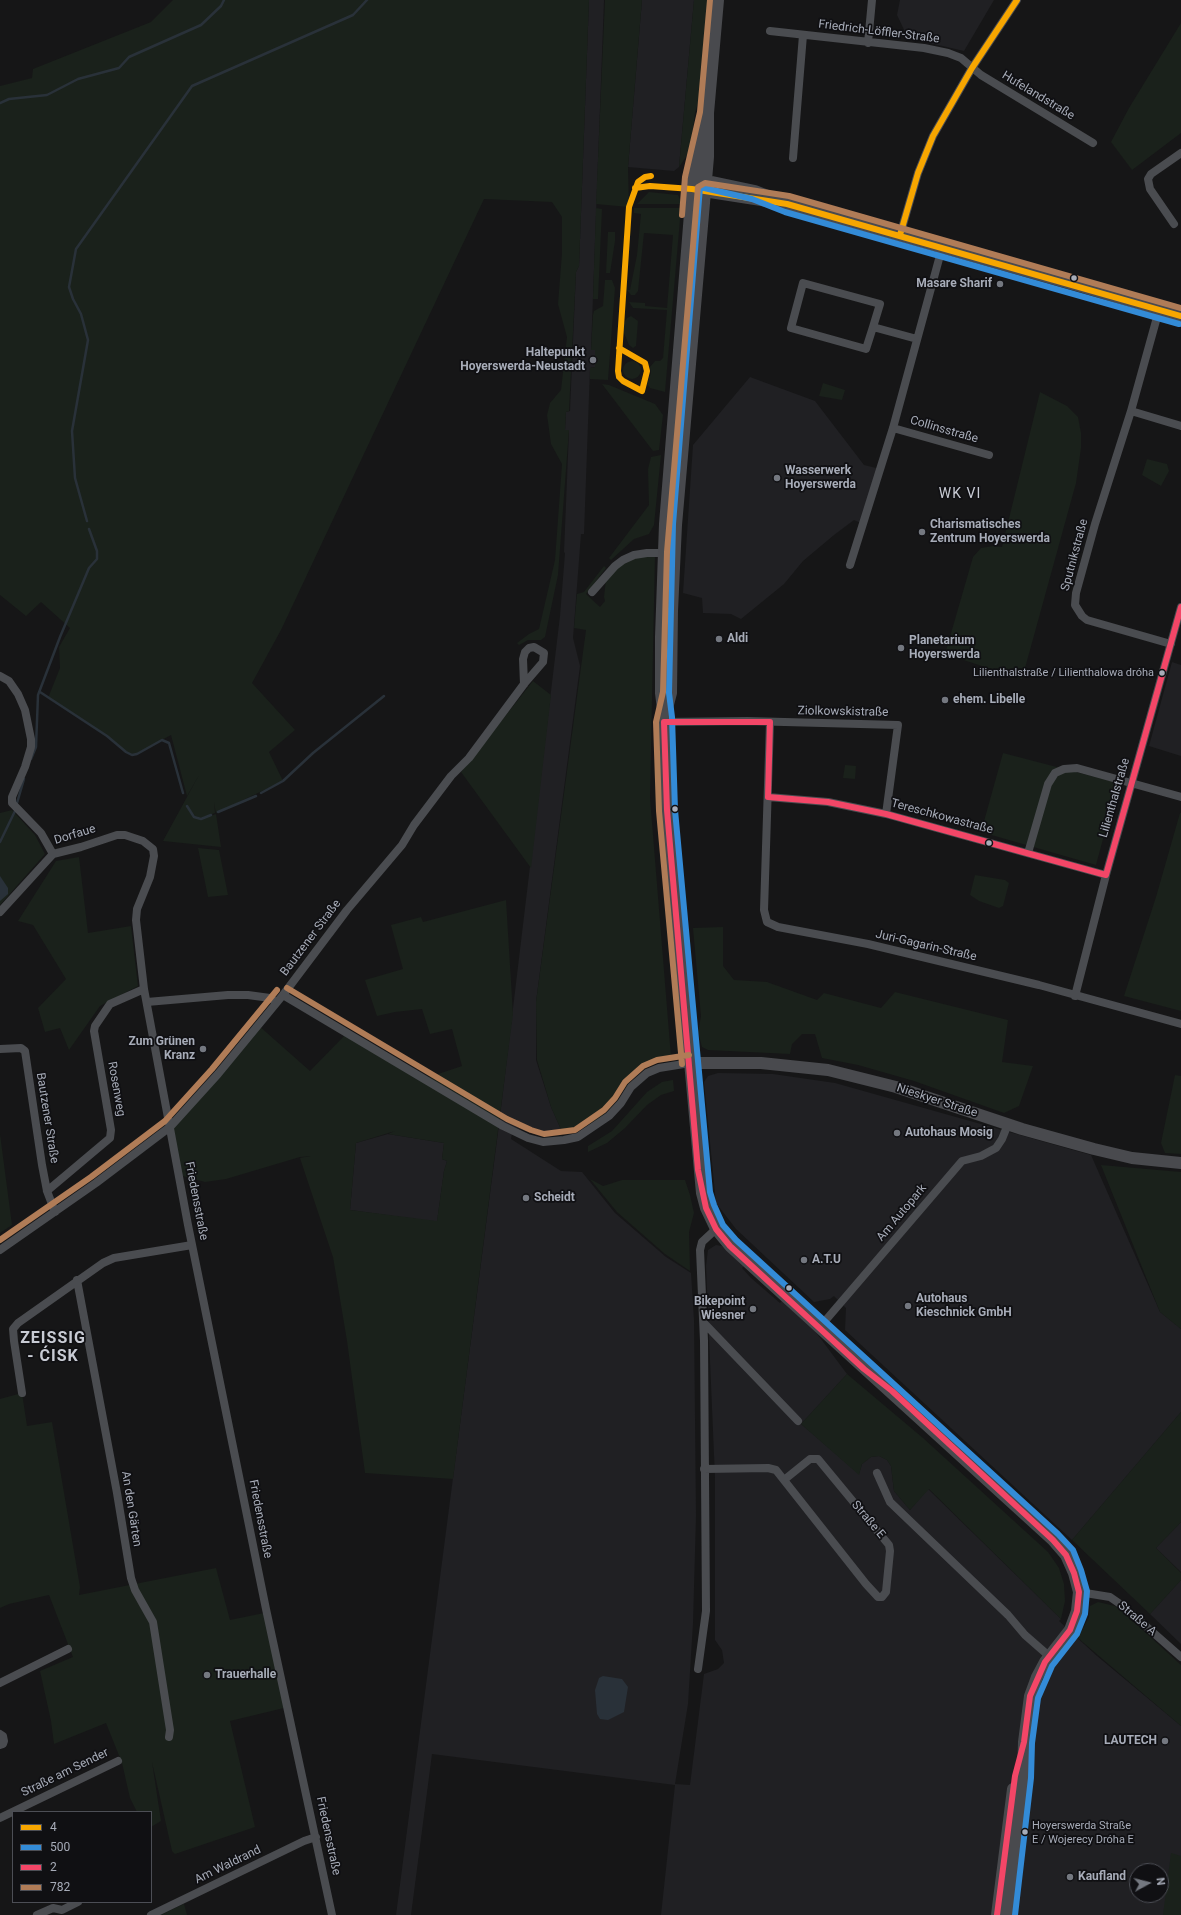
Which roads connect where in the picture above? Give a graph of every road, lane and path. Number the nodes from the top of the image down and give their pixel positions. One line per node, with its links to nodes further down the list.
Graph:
1 (718, 0): 8 (main road)
2 (872, 0): 6 (street)
3 (1017, 0): 7 (street)
4 (770, 31): 5 (street, Friedrich-Löffler-Straße)
5 (803, 35): 6 (street, Friedrich-Löffler-Straße); 11 (street, Friedrich-Löffler-Straße)
6 (868, 43): 7 (street, Friedrich-Löffler-Straße)
7 (972, 68): 9 (street, Hufelandstraße); 15 (street)
8 (708, 113): 12 (main road); 13 (main road)
9 (1093, 143)
10 (1181, 153): 14 (street)
11 (793, 158)
12 (693, 184): 13 (main road); 25 (main road)
13 (705, 185): 15 (main road); 25 (main road)
14 (1174, 224)
15 (900, 235): 16 (main road)
16 (942, 248): 17 (main road); 20 (street, Collinsstraße)
17 (1159, 310): 18 (main road); 21 (street, Sputnikstraße)
18 (1181, 316)
19 (873, 327): 19 (street); 20 (street)
20 (917, 339): 23 (street, Collinsstraße)
21 (1131, 411): 22 (street); 29 (street, Sputnikstraße)
22 (1181, 426)
23 (893, 428): 24 (street, Collinsstraße); 26 (street, Collinsstraße)
24 (989, 455)
25 (669, 553): 27 (street); 32 (main road)
26 (850, 565)
27 (592, 592)
28 (1181, 607): 29 (street, Lilienthalstraße)
29 (1171, 644): 34 (street, Lilienthalstraße)
30 (0, 676): 39 (street)
31 (524, 684): 43 (street, Bautzener Straße)
32 (664, 719): 33 (street, Ziolkowskistraße); 49 (main road)
33 (770, 722): 35 (street); 37 (street, Ziolkowskistraße)
34 (1131, 783): 36 (street); 38 (street); 40 (street, Lilienthalstraße)
35 (768, 797): 37 (street, Tereschkowastraße); 44 (street, Juri-Gagarin-Straße)
36 (1181, 798)
37 (886, 814): 38 (street, Tereschkowastraße)
38 (1028, 853): 40 (street, Tereschkowastraße)
39 (53, 854): 41 (street, Dorfaue); 42 (street, Dorfaue)
40 (1106, 875): 44 (street, Lilienthalstraße)
41 (0, 912)
42 (144, 989): 45 (street); 53 (street, Rosenweg)
43 (283, 995): 46 (street, Bautzener Straße); 49 (street)
44 (1075, 996): 47 (street, Juri-Gagarin-Straße)
45 (147, 1002): 46 (street); 51 (street)
46 (276, 1002): 51 (street, Bautzener Straße)
47 (1181, 1024)
48 (0, 1049): 53 (street, Bautzener Straße)
49 (690, 1064): 50 (main road, Nieskyer Straße); 55 (main road)
50 (1008, 1124): 52 (main road, Nieskyer Straße); 60 (street, Am Autopark)
51 (170, 1127): 54 (street, Bautzener Straße); 56 (street, Friedensstraße)
52 (1181, 1163)
53 (47, 1191): 54 (street, Bautzener Straße)
54 (55, 1212): 57 (street, Bautzener Straße)
55 (716, 1229): 59 (street); 60 (main road)
56 (192, 1245): 58 (street); 80 (street, Friedensstraße)
57 (0, 1250)
58 (78, 1280): 61 (street); 73 (street, An den Gärten)
59 (704, 1323): 62 (street); 63 (street)
60 (819, 1328): 66 (main road)
61 (22, 1393)
62 (798, 1421)
63 (704, 1469): 65 (street, Straße E); 70 (street)
64 (877, 1473): 68 (street)
65 (784, 1480): 65 (street, Straße E)
66 (1079, 1592): 68 (main road); 69 (street, Straße A)
67 (68, 1649): 71 (street)
68 (1049, 1656): 74 (main road)
69 (1181, 1657)
70 (698, 1669)
71 (0, 1683)
72 (0, 1734): 75 (street)
73 (169, 1737)
74 (1024, 1742): 85 (main road); 86 (main road)
75 (0, 1745)
76 (118, 1761): 77 (street, Straße am Sender)
77 (18, 1811)
78 (12, 1813): 79 (street, Straße am Sender)
79 (0, 1818)
80 (316, 1838): 83 (street, Am Waldrand); 84 (street, Friedensstraße)
81 (76, 1903): 82 (street)
82 (37, 1915)
83 (151, 1915)
84 (332, 1915)
85 (997, 1915)
86 (1006, 1915)

